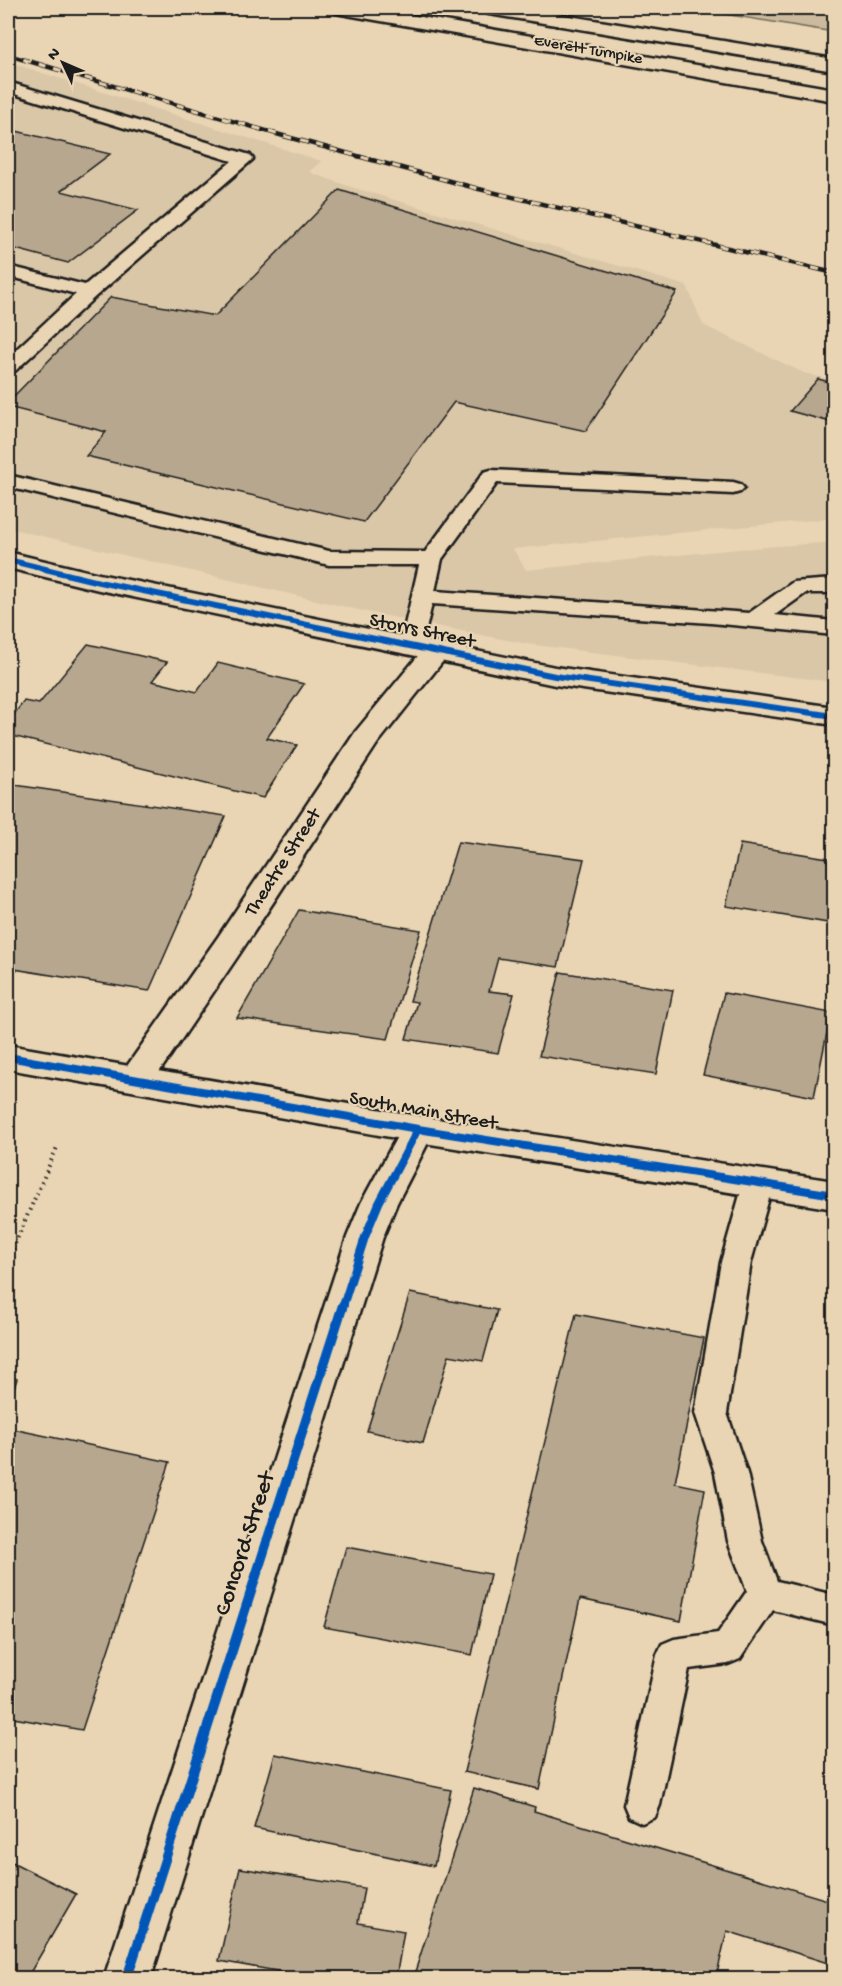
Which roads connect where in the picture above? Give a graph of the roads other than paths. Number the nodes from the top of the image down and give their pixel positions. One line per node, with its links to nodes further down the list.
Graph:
1 (341, 8): 5 (main road, Everett Turnpike)
2 (489, 8): 3 (main road, Everett Turnpike)
3 (834, 65)
4 (8, 87): 7 (lane)
5 (834, 95)
6 (8, 271): 7 (lane)
7 (89, 292): 8 (lane)
8 (8, 367)
9 (8, 481): 11 (lane)
10 (733, 488): 11 (lane)
11 (431, 559): 14 (lane)
12 (8, 560): 17 (main road, Storrs Street)
13 (834, 586): 15 (lane)
14 (423, 597): 15 (lane); 17 (lane)
15 (754, 620): 16 (lane)
16 (834, 628)
17 (424, 649): 18 (main road, Storrs Street); 20 (main road, Theatre Street)
18 (834, 716)
19 (8, 1057): 20 (main road, South Main Street)
20 (136, 1078): 21 (main road, South Main Street)
21 (418, 1129): 22 (main road, South Main Street); 27 (main road, Concord Street)
22 (758, 1184): 23 (main road, South Main Street); 24 (lane)
23 (834, 1195)
24 (765, 1593): 25 (lane); 26 (lane)
25 (834, 1610)
26 (642, 1805)
27 (127, 1978)

